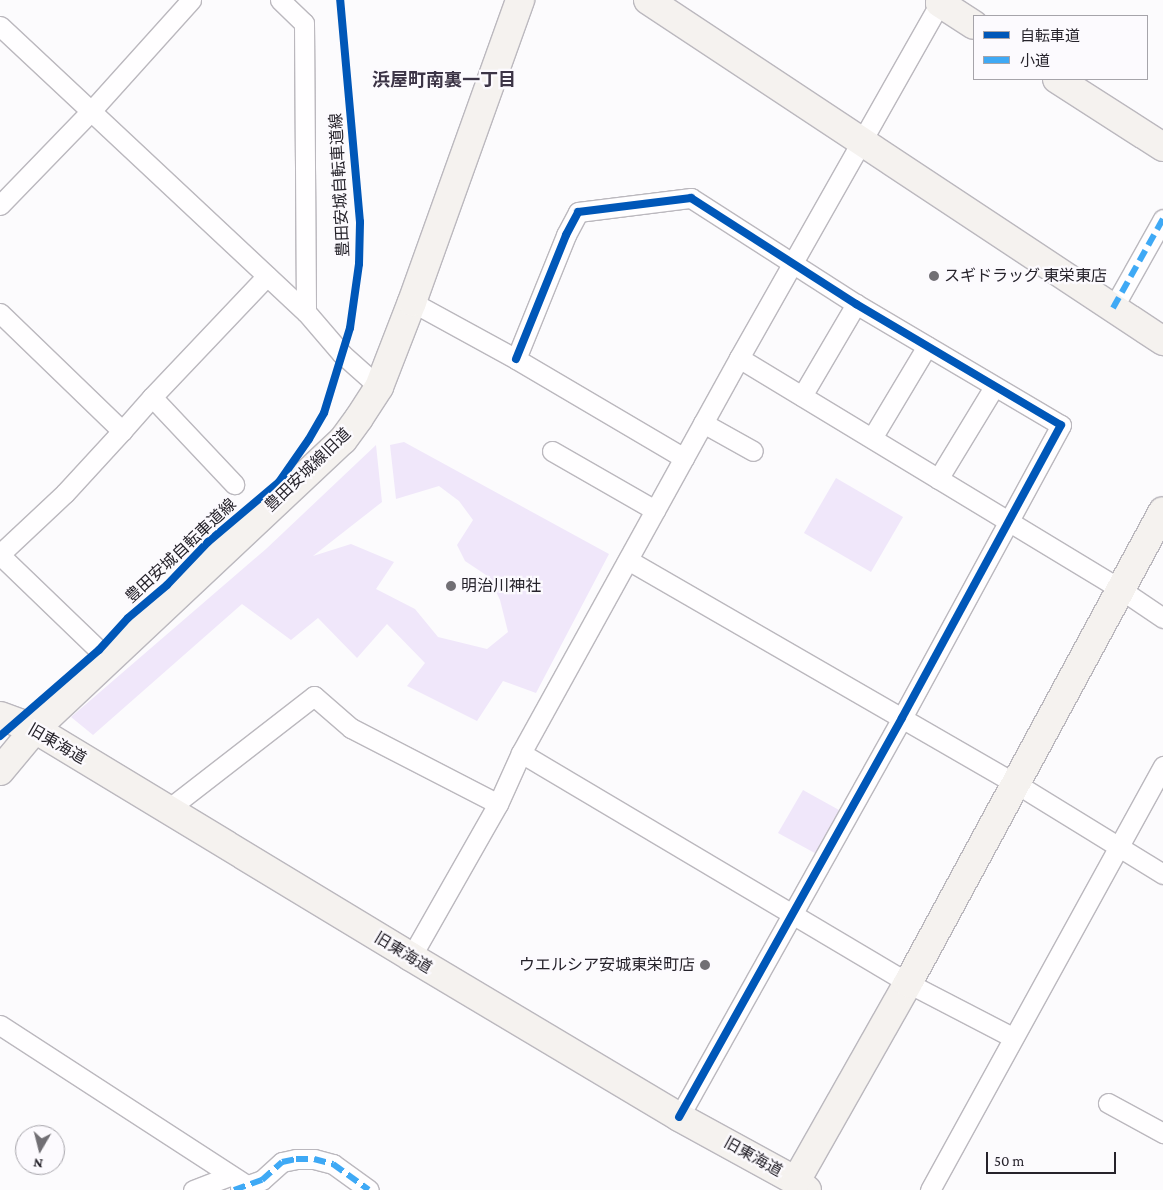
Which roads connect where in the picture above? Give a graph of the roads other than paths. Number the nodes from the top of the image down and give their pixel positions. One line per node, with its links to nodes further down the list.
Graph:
1 (191, 0): 9 (street)
2 (280, 0): 19 (street)
3 (520, 0): 16 (street, 豊田安城線旧道)
4 (648, 0): 10 (street)
5 (939, 1): 6 (street); 10 (street)
6 (973, 24)
7 (0, 26): 9 (street)
8 (1059, 80): 11 (street)
9 (92, 110): 12 (street); 15 (street)
10 (859, 142): 14 (street); 18 (street)
11 (1163, 147)
12 (0, 205)
13 (1163, 219): 18 (street)
14 (793, 263): 17 (street); 23 (street); 24 (street)
15 (267, 276): 19 (street); 28 (street)
16 (412, 302): 24 (street); 25 (street, 豊田安城線旧道)
17 (856, 304): 22 (street); 27 (street)
18 (1113, 308): 21 (street)
19 (306, 312): 25 (street)
20 (0, 313): 30 (street)
21 (1163, 341)
22 (927, 346): 26 (street); 31 (street)
23 (739, 358): 27 (street); 29 (street)
24 (516, 359): 34 (street)
25 (379, 387): 44 (street, 豊田安城線旧道)
26 (994, 387): 35 (street); 39 (street)
27 (802, 396): 31 (street)
28 (152, 397): 30 (street); 36 (street)
29 (703, 423): 33 (street); 34 (street)
30 (122, 431): 40 (street)
31 (872, 438): 35 (street)
32 (552, 451): 37 (street)
33 (753, 451)
34 (684, 458): 37 (street)
35 (938, 479): 39 (street)
36 (234, 484)
37 (655, 510): 41 (street)
38 (1163, 512): 42 (street)
39 (1009, 522): 42 (street); 46 (street)
40 (0, 555): 44 (street)
41 (628, 560): 46 (street); 48 (street)
42 (1120, 589): 43 (street); 52 (street)
43 (1163, 618)
44 (110, 661): 47 (street, 豊田安城線旧道)
45 (0, 716): 47 (street, 旧東海道)
46 (902, 718): 52 (street); 57 (street)
47 (35, 729): 49 (street); 51 (street, 豊田安城線旧道); 54 (street, 旧東海道)
48 (521, 753): 53 (street); 57 (street)
49 (0, 766)
50 (1163, 766): 55 (street)
51 (0, 771)
52 (1015, 783): 55 (street); 59 (street)
53 (498, 804): 54 (street); 58 (street)
54 (167, 810): 58 (street, 旧東海道)
55 (1118, 846): 56 (street); 61 (street)
56 (1163, 874)
57 (792, 915): 59 (street); 63 (street)
58 (411, 957): 63 (street, 旧東海道)
59 (908, 982): 61 (street); 66 (street)
60 (0, 1025): 65 (street)
61 (1012, 1037): 69 (street)
62 (1108, 1103): 64 (street)
63 (679, 1117): 66 (street, 旧東海道)
64 (1163, 1133)
65 (241, 1185): 67 (street); 68 (street)
66 (801, 1185)
67 (193, 1190)
68 (368, 1190)
69 (930, 1190)

